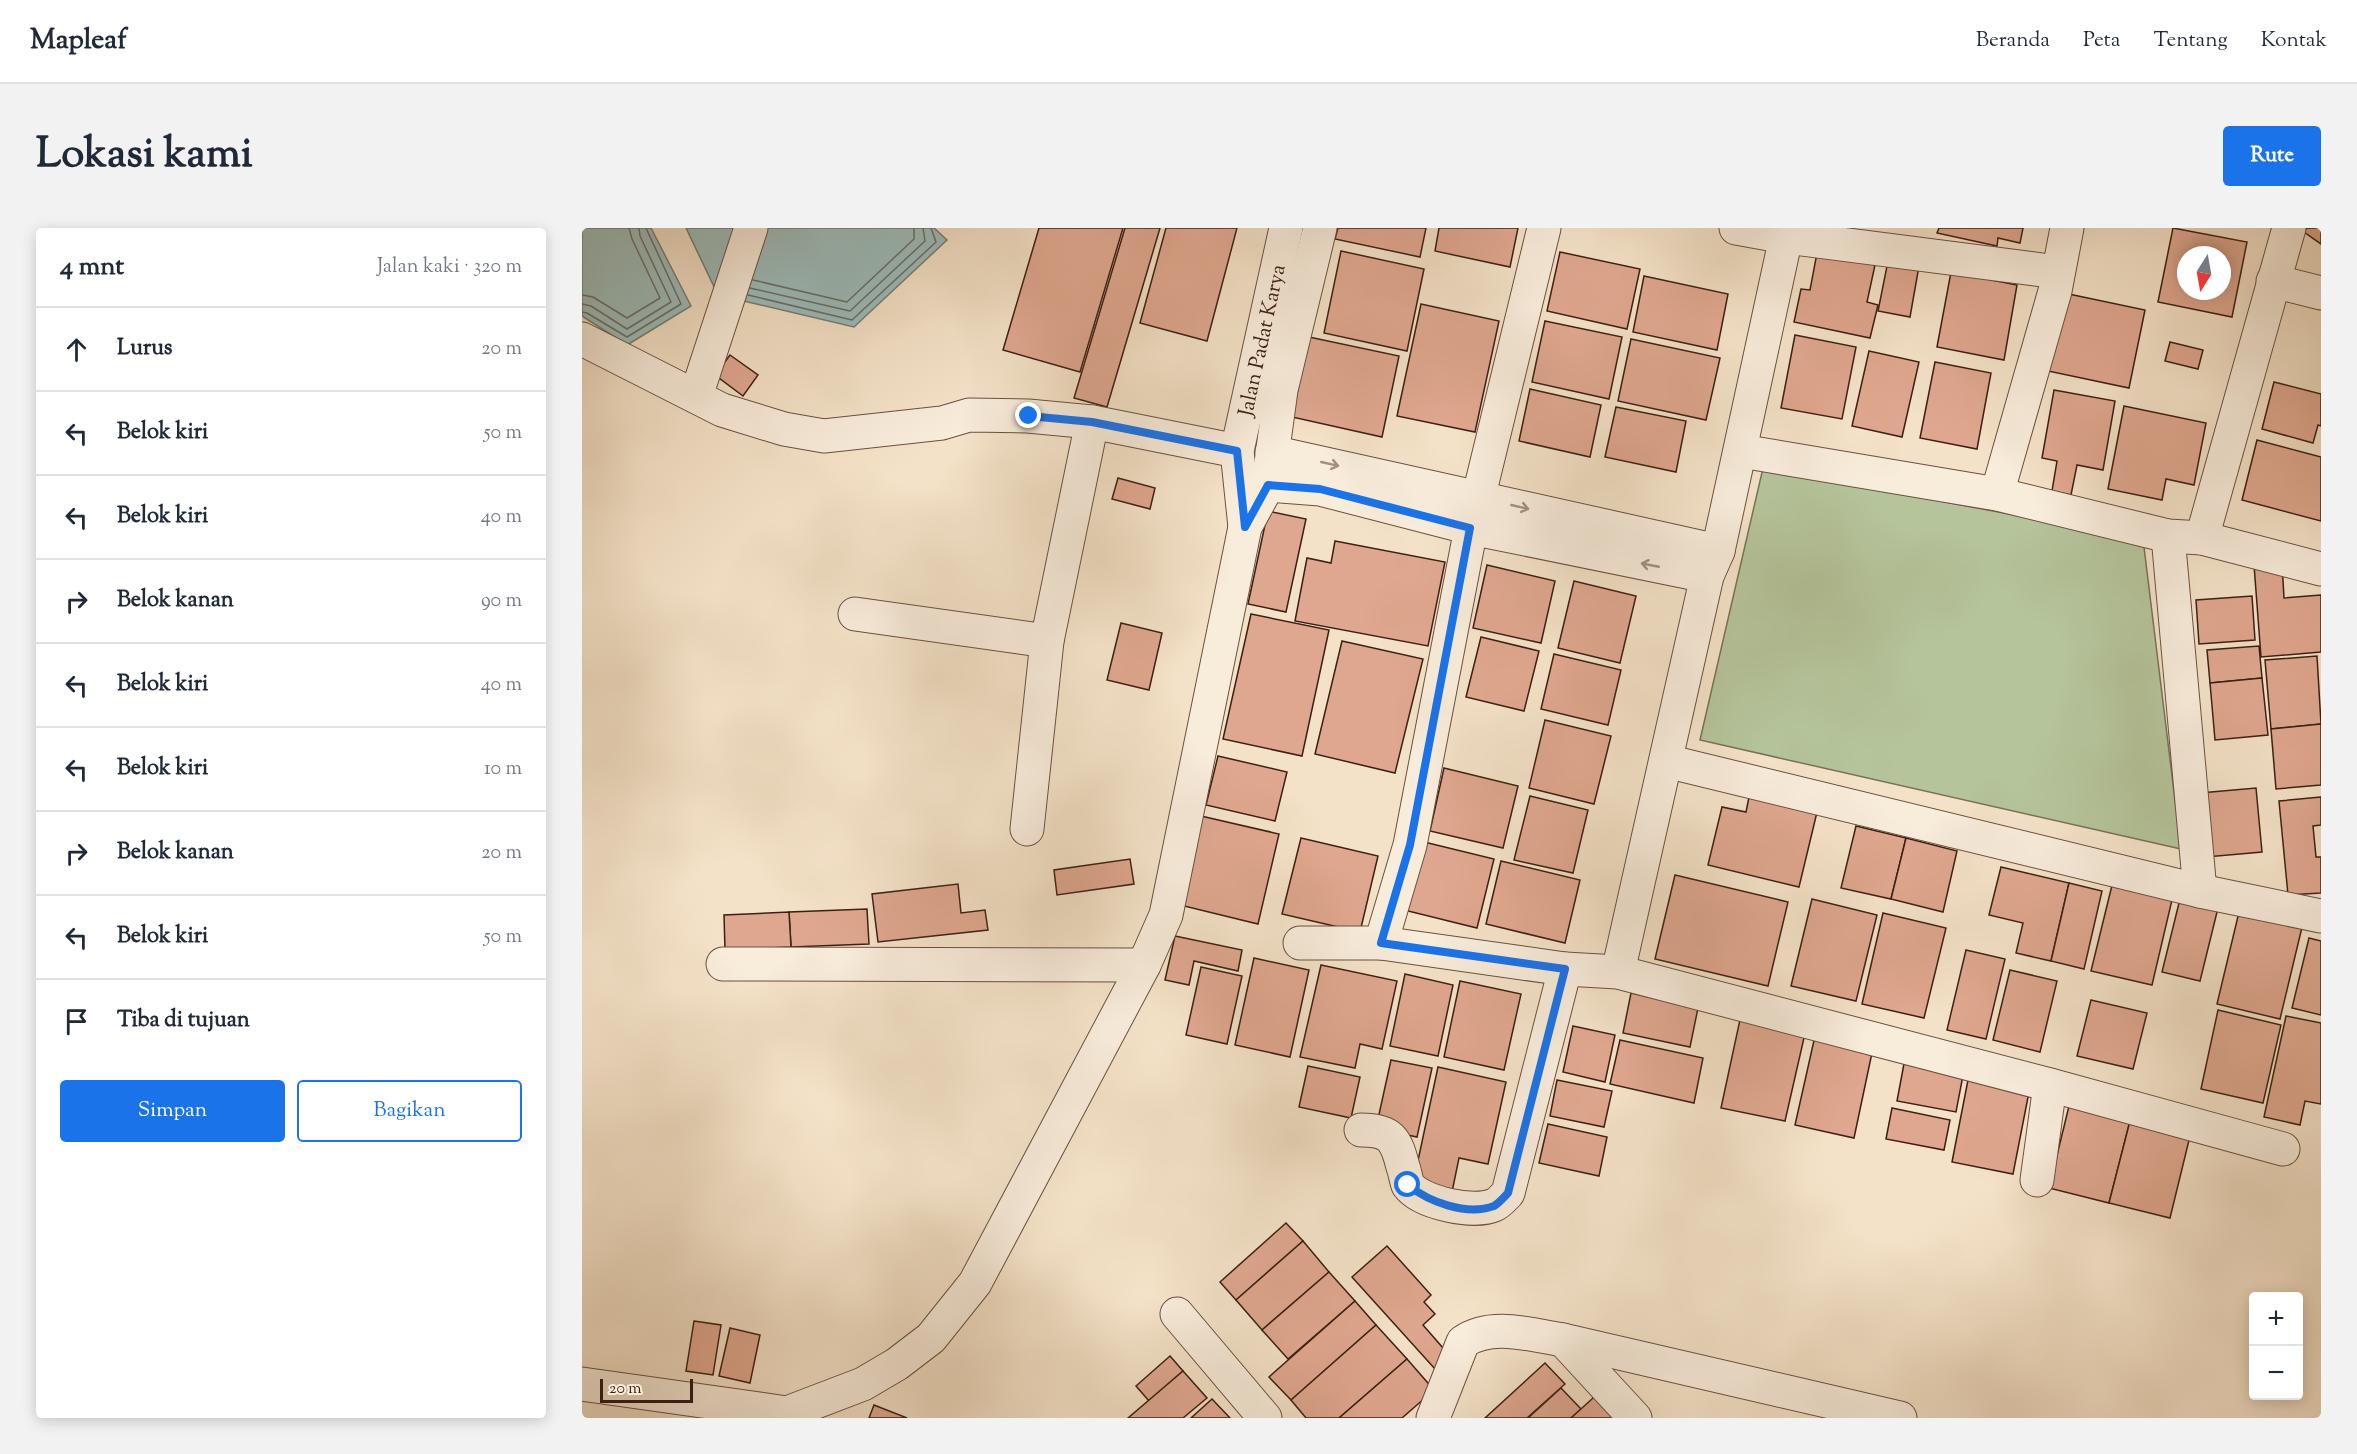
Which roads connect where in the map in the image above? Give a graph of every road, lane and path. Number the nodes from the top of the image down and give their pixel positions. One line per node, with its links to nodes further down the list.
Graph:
1 (751, 228): 13 (street)
2 (1286, 228): 15 (street, Jalan Padat Karya)
3 (1320, 228): 17 (street)
4 (1544, 228): 20 (street)
5 (1737, 228): 8 (street)
6 (2067, 228): 9 (street)
7 (2289, 228): 10 (street)
8 (1786, 237): 9 (street); 16 (street)
9 (2058, 272): 19 (street)
10 (2273, 281): 11 (street); 23 (street)
11 (2321, 293)
12 (582, 339): 13 (street)
13 (696, 396): 14 (street)
14 (1092, 422): 15 (street); 27 (street)
15 (1237, 451): 21 (street, Jalan Padat Karya)
16 (1741, 451): 19 (street); 24 (street)
17 (1272, 452): 18 (street); 20 (street, one-way to 20)
18 (1268, 485): 20 (street); 21 (street)
19 (1997, 494): 22 (street)
20 (1475, 513): 24 (street); 33 (street)
21 (1245, 527): 35 (street)
22 (2168, 536): 23 (street); 30 (street)
23 (2202, 538): 25 (street)
24 (1713, 564): 28 (street)
25 (2321, 569)
26 (855, 614): 27 (street)
27 (1047, 640): 29 (street)
28 (1666, 761): 30 (street); 37 (street)
29 (1027, 829)
30 (2200, 891): 31 (street)
31 (2321, 916)
32 (1300, 943): 33 (street)
33 (1381, 943): 36 (street)
34 (723, 964): 35 (street)
35 (1144, 966): 45 (street)
36 (1565, 969): 37 (street); 39 (street)
37 (1618, 972): 38 (street)
38 (2050, 1085): 40 (street); 41 (street)
39 (1361, 1130)
40 (2283, 1149)
41 (2037, 1180)
42 (1177, 1314): 46 (street)
43 (1563, 1340): 47 (street); 48 (street); 49 (street)
44 (582, 1384): 45 (street)
45 (784, 1415)
46 (1265, 1418)
47 (1433, 1418)
48 (1635, 1418)
49 (1900, 1418)

